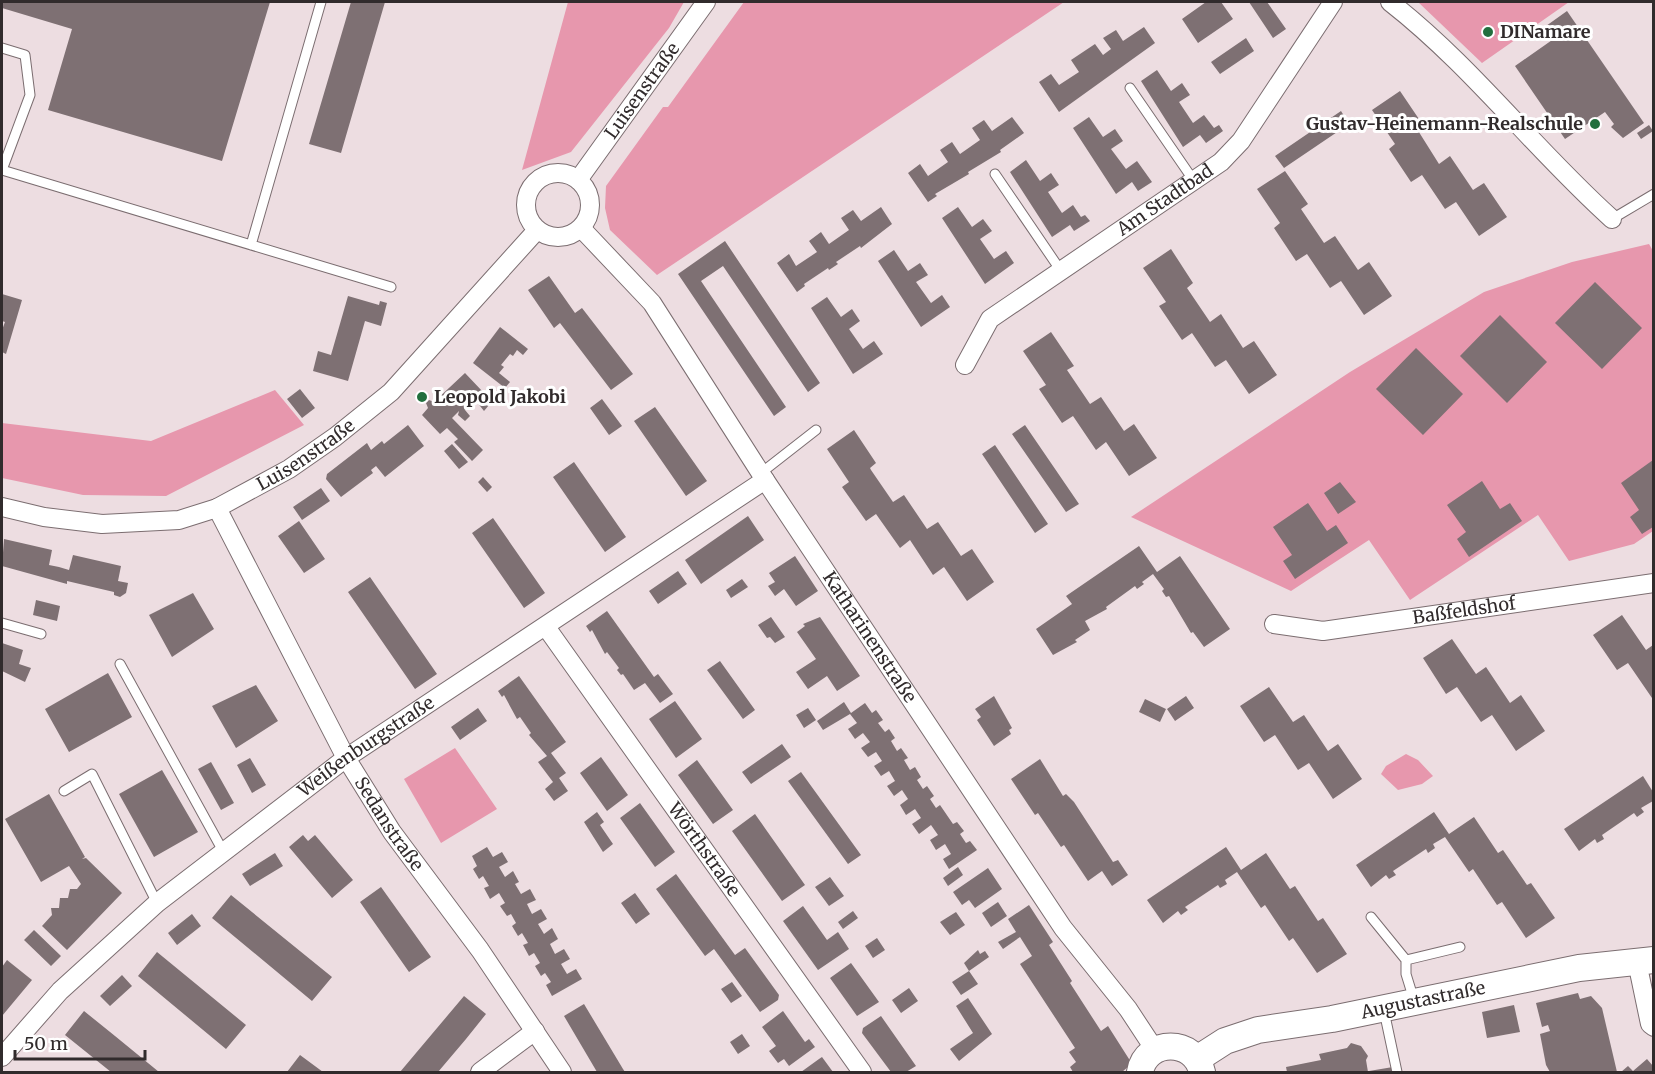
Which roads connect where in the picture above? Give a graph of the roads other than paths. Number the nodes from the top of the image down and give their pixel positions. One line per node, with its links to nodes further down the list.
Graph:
1 (321, 2): 14 (lane)
2 (706, 2): 8 (street, Luisenstraße)
3 (1333, 2): 9 (street, Am Stadtbad)
4 (1390, 2): 11 (street)
5 (2, 48): 14 (lane)
6 (1130, 88): 9 (lane)
7 (995, 174): 15 (lane)
8 (579, 180): 12 (street); 13 (street)
9 (1194, 181): 15 (street, Am Stadtbad)
10 (1653, 194): 11 (lane)
11 (1612, 219)
12 (581, 228): 13 (street); 19 (street, Katharinenstraße)
13 (537, 230): 21 (street, Luisenstraße)
14 (250, 245): 16 (lane)
15 (1061, 271): 17 (street, Am Stadtbad)
16 (391, 287)
17 (965, 365)
18 (816, 430): 19 (lane)
19 (763, 476): 25 (street, Weißenburgstraße); 40 (street, Katharinenstraße)
20 (2, 507): 21 (street, Luisenstraße)
21 (217, 508): 28 (street, Sedanstraße)
22 (1653, 583): 24 (street, Baßfeldshof)
23 (2, 623): 26 (lane)
24 (1274, 624)
25 (546, 627): 28 (street, Weißenburgstraße); 45 (street, Wörthstraße)
26 (41, 634)
27 (120, 663): 30 (lane)
28 (346, 758): 30 (street, Weißenburgstraße); 39 (street, Sedanstraße)
29 (63, 791): 31 (lane)
30 (223, 851): 31 (street, Weißenburgstraße)
31 (157, 903): 41 (street, Weißenburgstraße)
32 (1371, 917): 34 (lane)
33 (1460, 947): 34 (lane)
34 (1406, 960): 36 (lane)
35 (1645, 961): 36 (main road, Augustastraße); 38 (street)
36 (1415, 1002): 37 (main road, Augustastraße)
37 (1384, 1008): 42 (main road, Augustastraße); 47 (lane)
38 (1653, 1027)
39 (535, 1031): 43 (street); 44 (street, Sedanstraße)
40 (1155, 1050): 42 (main road); 46 (main road)
41 (2, 1057)
42 (1199, 1066)
43 (480, 1072)
44 (562, 1072)
45 (862, 1072)
46 (1140, 1072)
47 (1397, 1072)

